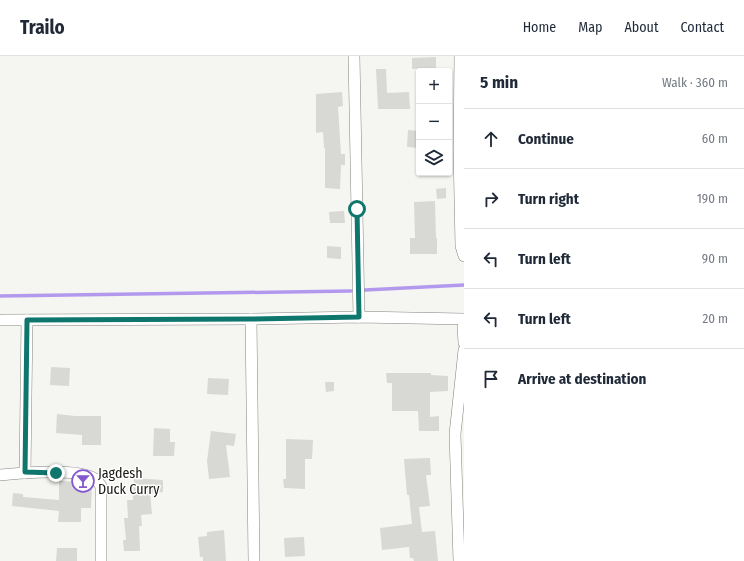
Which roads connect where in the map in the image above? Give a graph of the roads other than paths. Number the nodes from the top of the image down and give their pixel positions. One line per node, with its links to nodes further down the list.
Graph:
1 (354, 56): 4 (street)
2 (460, 56): 3 (street)
3 (464, 256)
4 (359, 317): 5 (street); 6 (street)
5 (251, 319): 8 (street); 16 (street)
6 (464, 319)
7 (2, 320): 8 (street)
8 (27, 320): 12 (street)
9 (464, 323): 10 (street)
10 (464, 343)
11 (464, 350): 14 (street)
12 (25, 472): 13 (street); 15 (street)
13 (0, 475)
14 (461, 523): 17 (street)
15 (101, 561)
16 (254, 561)
17 (459, 561)

